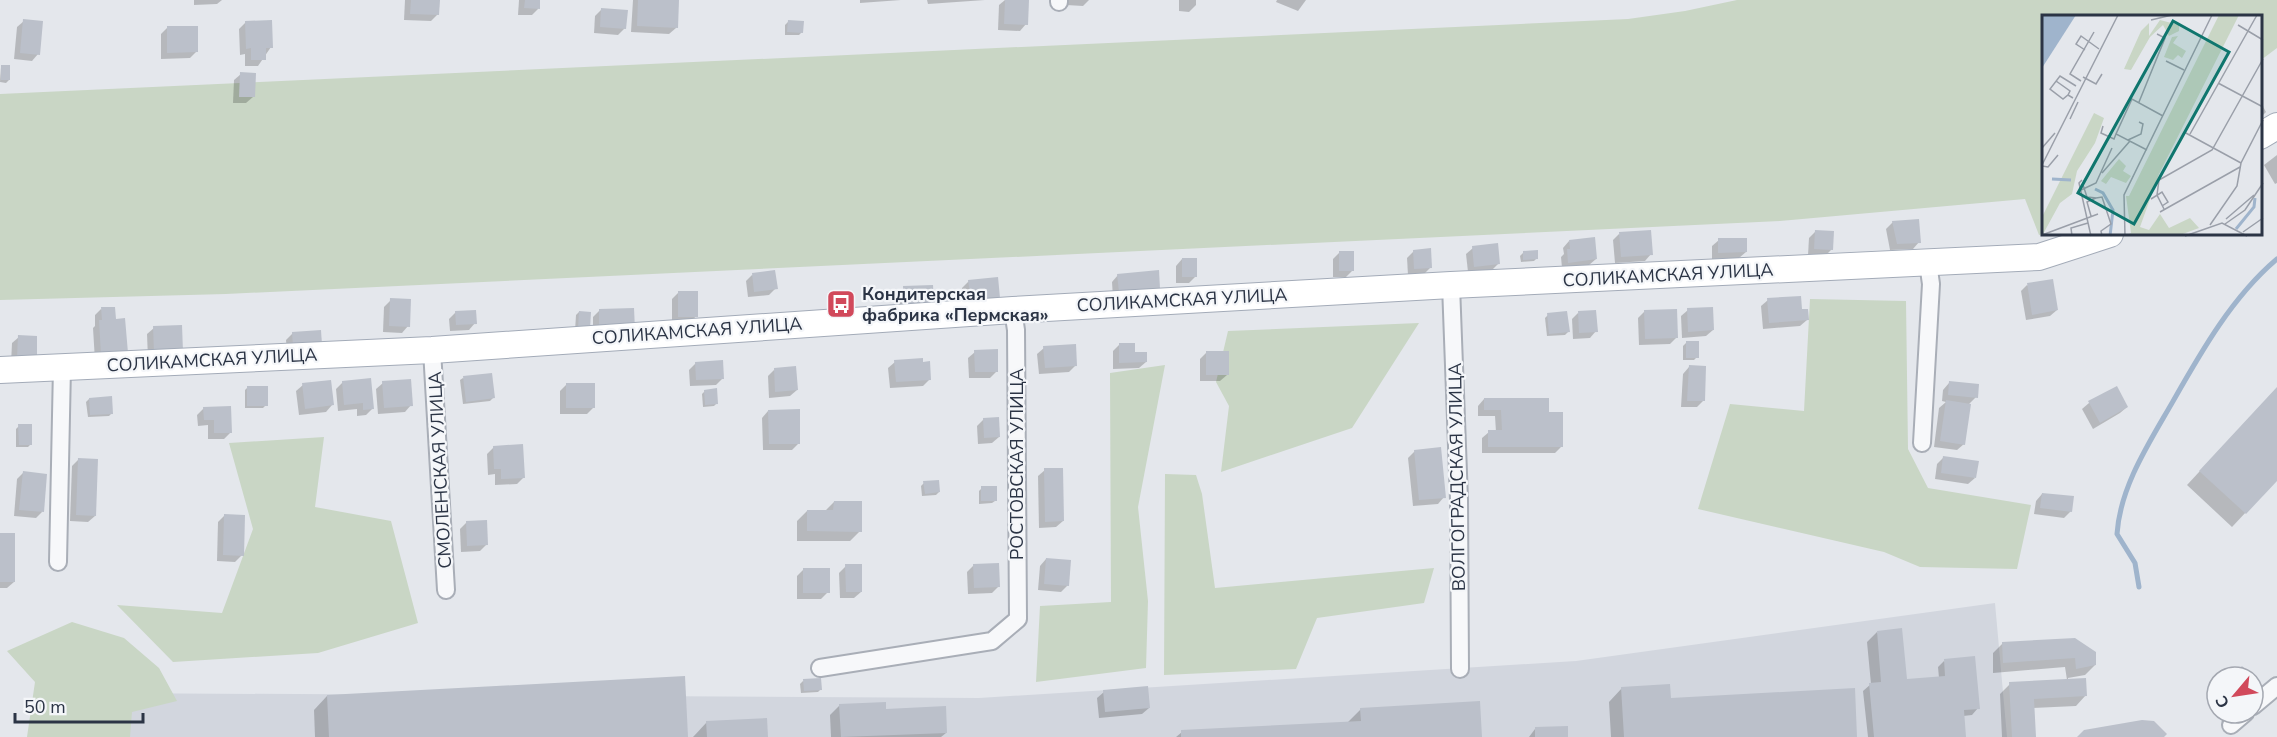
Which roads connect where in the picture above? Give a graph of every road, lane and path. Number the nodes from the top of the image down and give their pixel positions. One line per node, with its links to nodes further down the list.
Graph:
1 (2277, 126): 2 (main road)
2 (2262, 135)
3 (2104, 236): 4 (main road, СОЛИКАМСКАЯ УЛИЦА)
4 (1928, 263): 5 (main road, СОЛИКАМСКАЯ УЛИЦА); 10 (street)
5 (1451, 285): 6 (main road, СОЛИКАМСКАЯ УЛИЦА); 14 (street, ВОЛГОГРАДСКАЯ УЛИЦА)
6 (1013, 310): 7 (main road, СОЛИКАМСКАЯ УЛИЦА); 13 (street, РОСТОВСКАЯ УЛИЦА)
7 (432, 350): 8 (main road, СОЛИКАМСКАЯ УЛИЦА); 12 (street, СМОЛЕНСКАЯ УЛИЦА)
8 (62, 367): 9 (main road, СОЛИКАМСКАЯ УЛИЦА); 11 (street)
9 (0, 369)
10 (1922, 443)
11 (58, 562)
12 (446, 590)
13 (820, 668)
14 (1460, 669)
15 (2277, 686): 16 (street)
16 (2265, 696)

